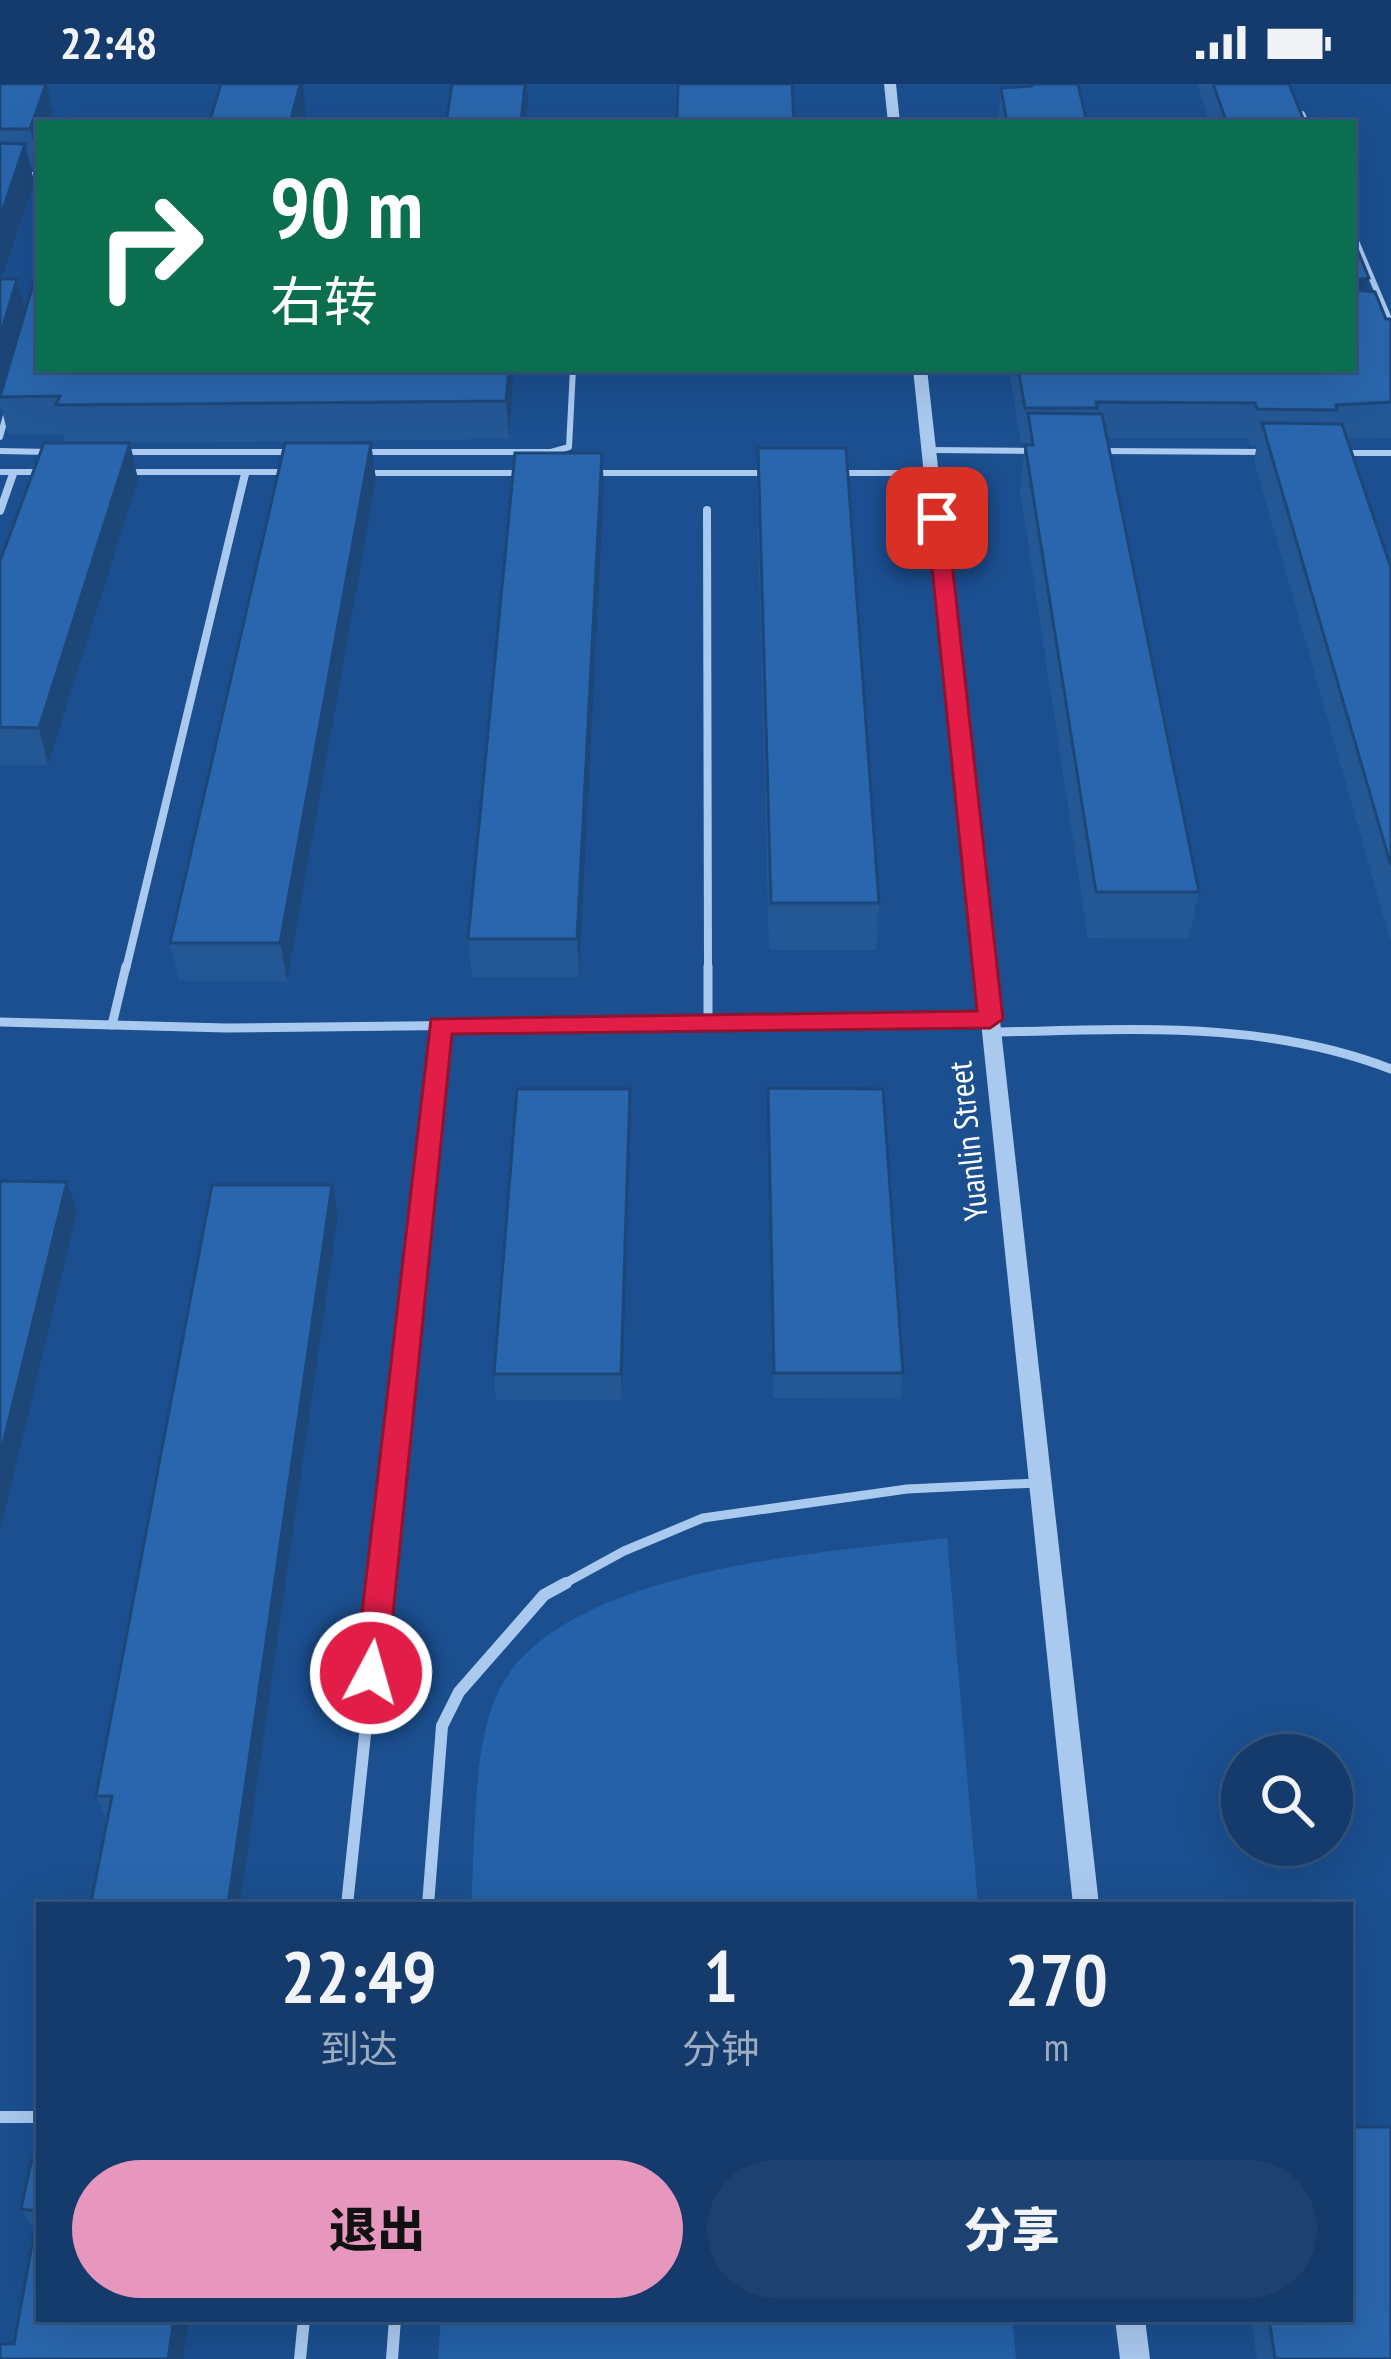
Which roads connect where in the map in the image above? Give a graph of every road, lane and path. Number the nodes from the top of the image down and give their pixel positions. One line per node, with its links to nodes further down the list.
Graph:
1 (890, 84): 3 (street)
2 (1302, 114): 4 (lane)
3 (894, 120)
4 (1305, 120)
5 (0, 175): 6 (lane)
6 (36, 175)
7 (1356, 241): 8 (lane)
8 (1368, 320)
9 (573, 372): 20 (lane)
10 (920, 372): 13 (street, Yuanlin Street)
11 (13, 392): 12 (lane)
12 (0, 437)
13 (929, 450): 14 (lane); 35 (street, Yuanlin Street)
14 (1044, 451)
15 (1090, 451): 21 (lane)
16 (0, 452): 17 (lane)
17 (71, 452)
18 (118, 452): 19 (lane)
19 (308, 452)
20 (352, 452)
21 (1276, 452)
22 (1322, 453): 23 (lane)
23 (1391, 453)
24 (0, 472): 25 (lane)
25 (14, 472): 26 (lane); 37 (lane)
26 (61, 472)
27 (107, 472): 28 (lane)
28 (246, 472): 29 (lane); 40 (lane)
29 (293, 472)
30 (364, 472): 31 (lane)
31 (530, 472)
32 (577, 472): 33 (lane)
33 (790, 473)
34 (837, 473): 35 (lane)
35 (932, 473): 42 (street, Yuanlin Street)
36 (707, 510): 39 (lane)
37 (0, 511)
38 (0, 1022): 40 (lane)
39 (708, 1022): 41 (lane); 42 (lane)
40 (112, 1025): 41 (lane)
41 (440, 1025): 45 (lane)
42 (991, 1026): 43 (lane); 44 (street, Yuanlin Street)
43 (1391, 1069)
44 (1040, 1483): 46 (lane); 47 (street, Yuanlin Street)
45 (347, 1902)
46 (428, 1902)
47 (1086, 1902)
48 (0, 2117): 49 (lane)
49 (36, 2117)
50 (304, 2322): 53 (lane)
51 (395, 2322): 54 (lane)
52 (1130, 2322): 55 (street)
53 (299, 2359)
54 (392, 2359)
55 (1135, 2359)

